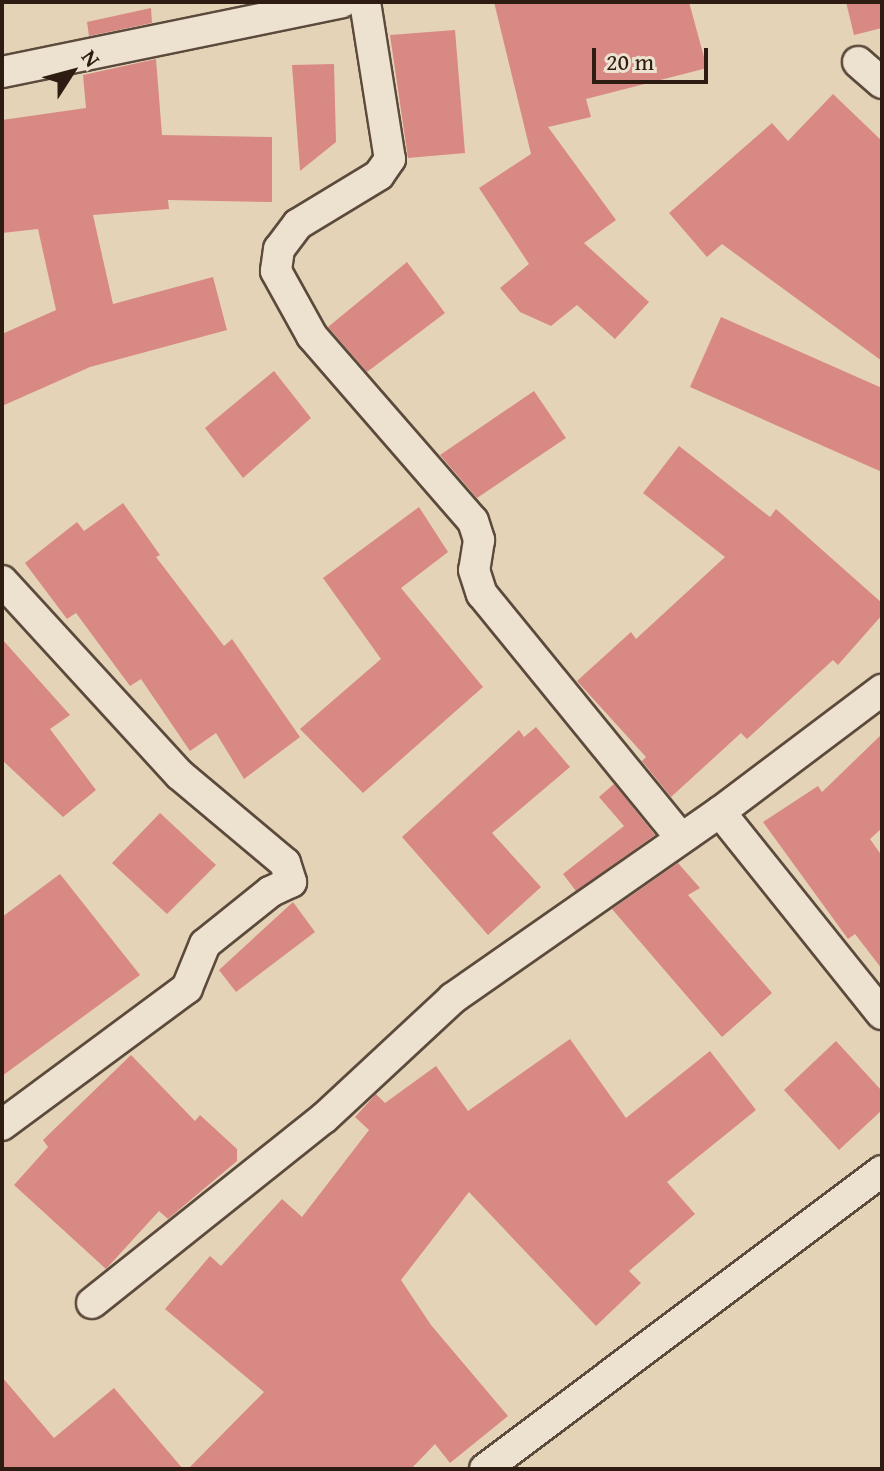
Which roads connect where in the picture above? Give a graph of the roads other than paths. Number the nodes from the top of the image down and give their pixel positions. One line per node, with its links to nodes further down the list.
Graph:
1 (342, 2): 4 (street)
2 (365, 2): 9 (street)
3 (858, 62): 5 (street)
4 (2, 72)
5 (882, 83)
6 (8, 601): 11 (street)
7 (882, 690): 8 (street)
8 (720, 812): 9 (street); 10 (street)
9 (681, 838): 13 (street)
10 (882, 1014)
11 (2, 1125)
12 (882, 1171): 14 (street)
13 (92, 1303)
14 (485, 1469)

